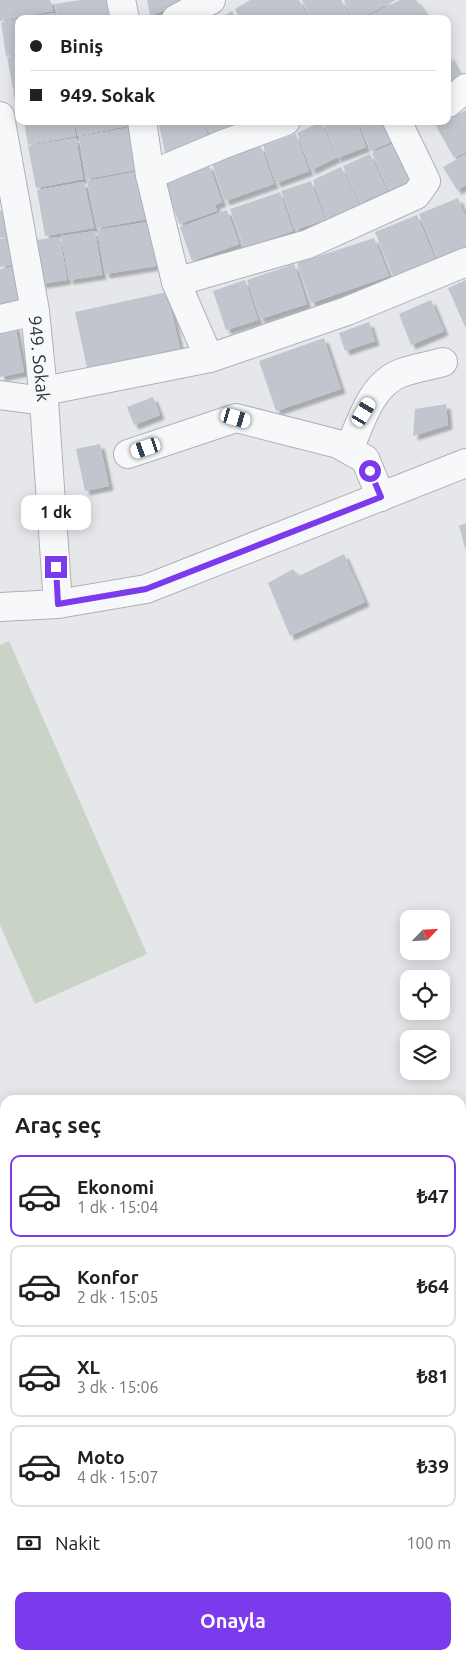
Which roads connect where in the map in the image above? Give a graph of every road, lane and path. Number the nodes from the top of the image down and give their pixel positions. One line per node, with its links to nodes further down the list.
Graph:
1 (121, 0): 3 (street)
2 (211, 0): 4 (street)
3 (124, 15)
4 (183, 15)
5 (466, 88): 6 (street)
6 (451, 100)
7 (0, 116): 14 (street, 949. Sokak)
8 (143, 125): 11 (street)
9 (275, 125): 11 (street)
10 (409, 126): 13 (street)
11 (150, 175): 13 (street)
12 (466, 262): 16 (street)
13 (176, 282): 16 (street)
14 (35, 311): 15 (street); 19 (street, 949. Sokak)
15 (0, 319)
16 (209, 358): 19 (street)
17 (442, 362): 20 (street)
18 (0, 395): 19 (street)
19 (44, 396): 24 (street, 949. Sokak)
20 (349, 450): 21 (street); 23 (street)
21 (128, 454)
22 (466, 463): 23 (street)
23 (381, 497): 24 (street)
24 (58, 604): 25 (street)
25 (0, 607)

